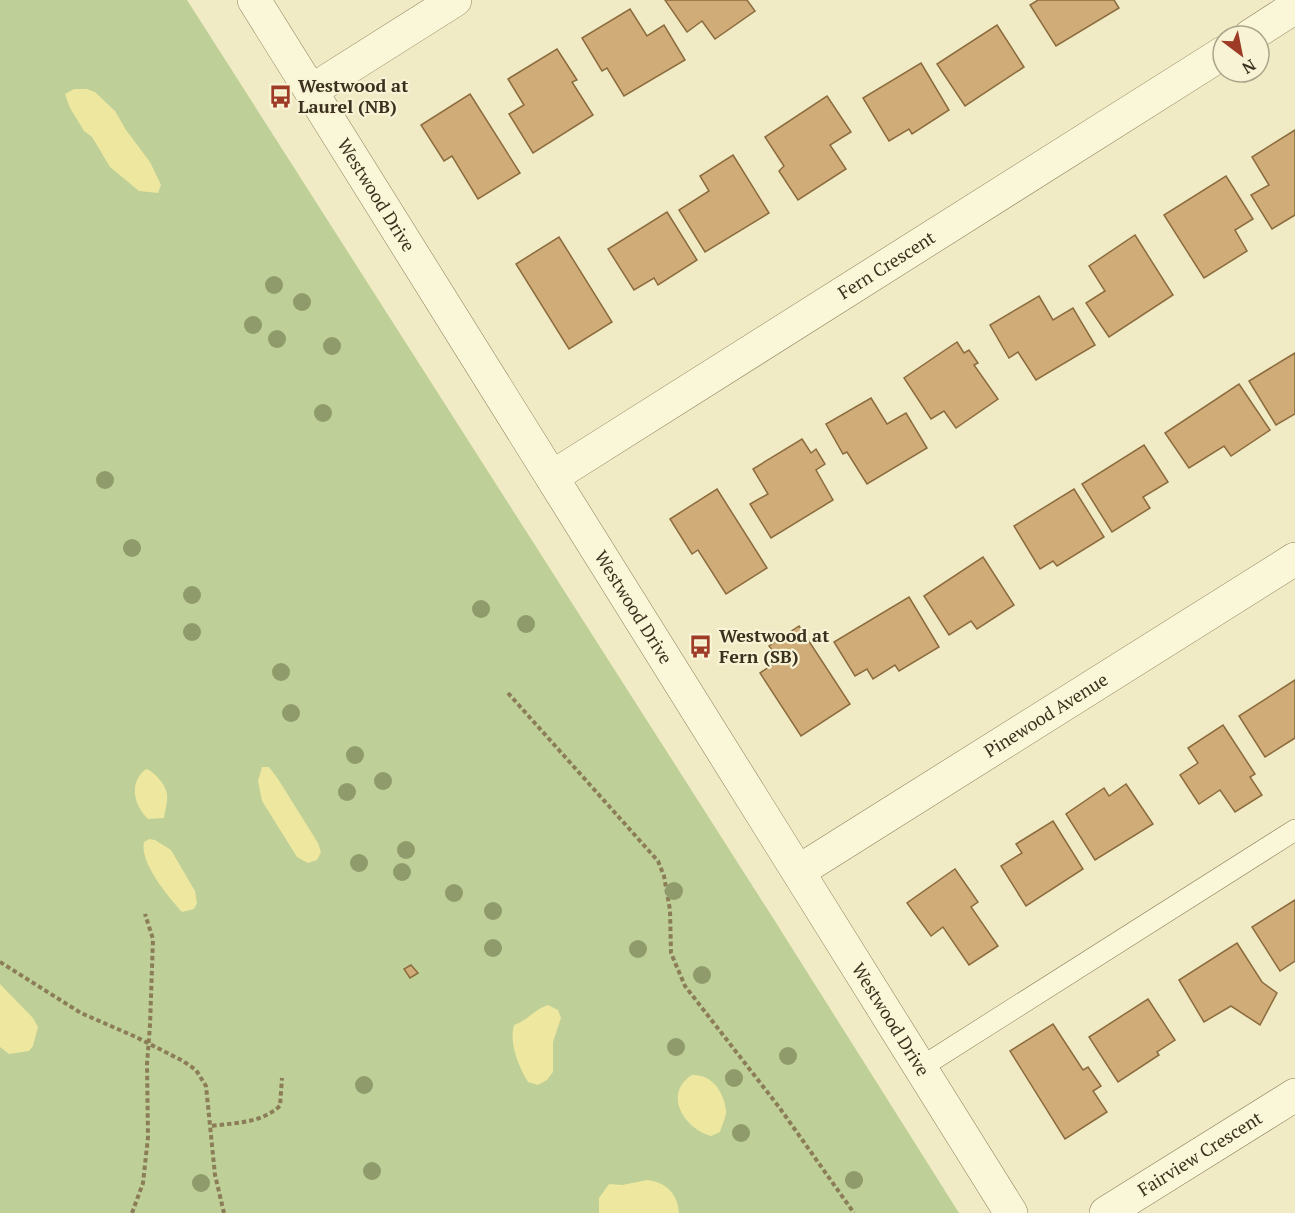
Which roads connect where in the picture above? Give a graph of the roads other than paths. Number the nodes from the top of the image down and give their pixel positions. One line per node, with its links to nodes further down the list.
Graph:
1 (254, 0): 6 (street, Westwood Drive)
2 (455, 0): 6 (street)
3 (1295, 8): 4 (street)
4 (1269, 24)
5 (1211, 61): 7 (street, Fern Crescent)
6 (311, 91): 7 (street, Westwood Drive)
7 (552, 477): 10 (street, Westwood Drive)
8 (1295, 559): 10 (street, Pinewood Avenue)
9 (1295, 830): 11 (lane)
10 (799, 871): 11 (street, Westwood Drive)
11 (920, 1068): 13 (street, Westwood Drive)
12 (1295, 1095): 14 (street, Fairview Crescent)
13 (1011, 1213)
14 (1106, 1213)

